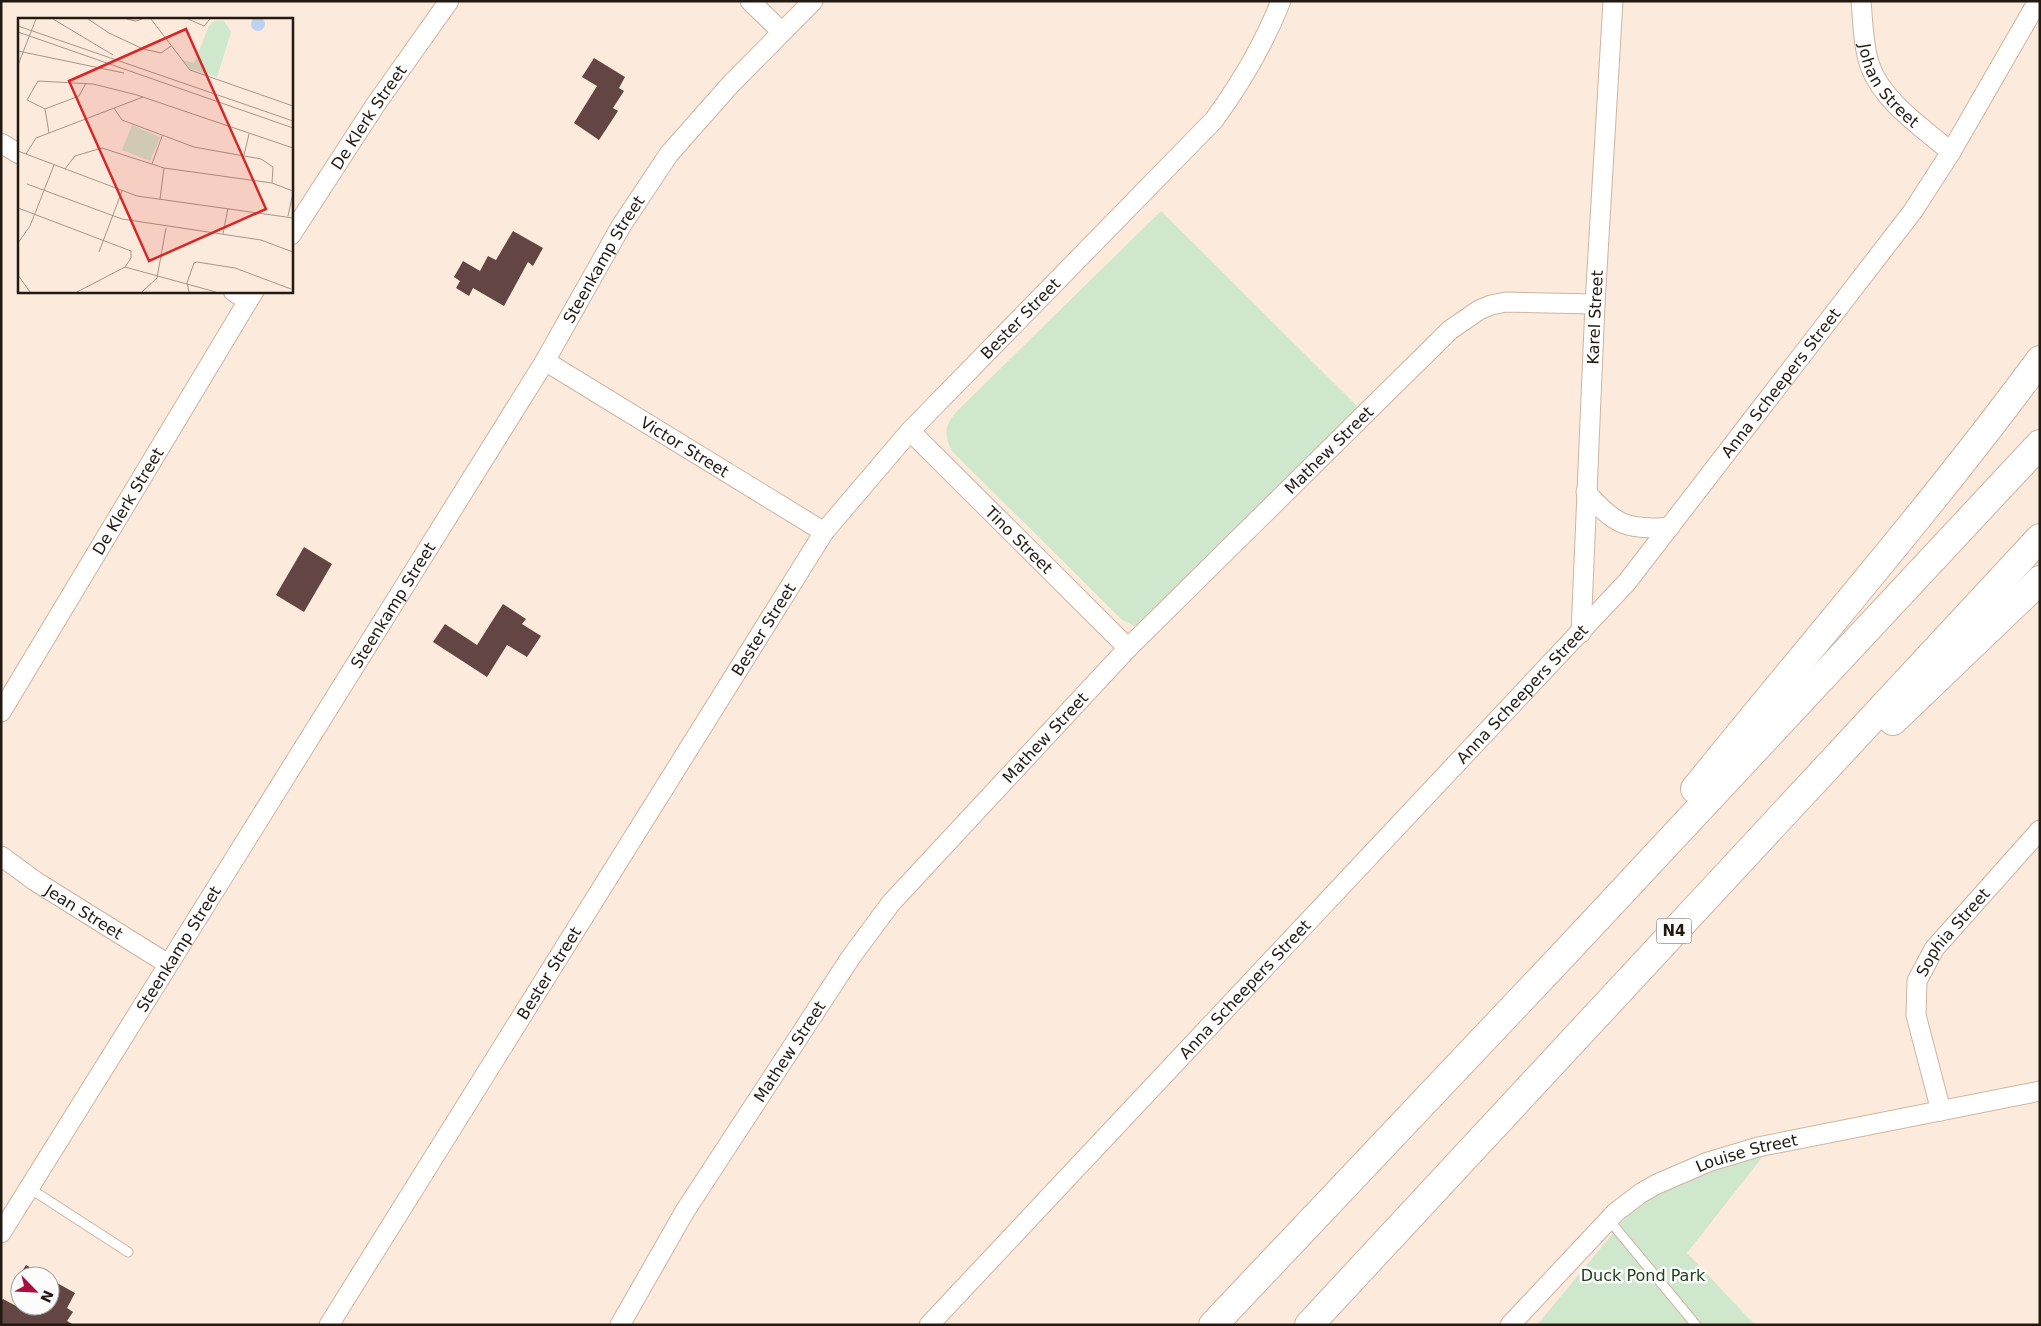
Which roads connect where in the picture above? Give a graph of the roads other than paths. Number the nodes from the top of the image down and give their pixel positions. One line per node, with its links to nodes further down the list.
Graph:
1 (449, 1): 12 (street, De Klerk Street)
2 (750, 1): 8 (street)
3 (813, 1): 8 (street, Steenkamp Street)
4 (1281, 1): 17 (street, Bester Street)
5 (1613, 1): 14 (street, Karel Street)
6 (1861, 1): 10 (street, Johan Street)
7 (2038, 1): 10 (street, Anna Scheepers Street)
8 (782, 32): 16 (street, Steenkamp Street)
9 (1, 143): 11 (street)
10 (1951, 152): 20 (street, Anna Scheepers Street)
11 (18, 153)
12 (292, 233)
13 (245, 294): 26 (street, De Klerk Street)
14 (1595, 304): 19 (street, Karel Street); 25 (street, Mathew Street)
15 (2040, 360): 29 (highway)
16 (545, 361): 21 (street, Victor Street); 30 (street, Steenkamp Street)
17 (910, 432): 21 (street, Bester Street); 25 (street, Tino Street)
18 (2040, 444): 29 (highway)
19 (1586, 492): 20 (street); 24 (street, Karel Street)
20 (1670, 528): 24 (street, Anna Scheepers Street)
21 (824, 532): 38 (street, Bester Street)
22 (2040, 538): 31 (highway, N4)
23 (2040, 580): 31 (highway)
24 (1581, 633): 40 (street, Anna Scheepers Street)
25 (1128, 648): 39 (street, Mathew Street)
26 (1, 712)
27 (2040, 830): 33 (street, Sophia Street)
28 (1, 856): 30 (street, Jean Street)
29 (1565, 953): 41 (highway)
30 (168, 964): 34 (street, Steenkamp Street)
31 (1604, 1006): 42 (highway, N4)
32 (2040, 1091): 33 (street, Louise Street)
33 (1941, 1111): 35 (street, Louise Street)
34 (30, 1188): 36 (street, Steenkamp Street); 37 (lane)
35 (1609, 1220): 43 (street, Louise Street); 44 (lane)
36 (1, 1233)
37 (128, 1252)
38 (329, 1325)
39 (620, 1325)
40 (928, 1325)
41 (1213, 1325)
42 (1309, 1325)
43 (1510, 1325)
44 (1696, 1325)

